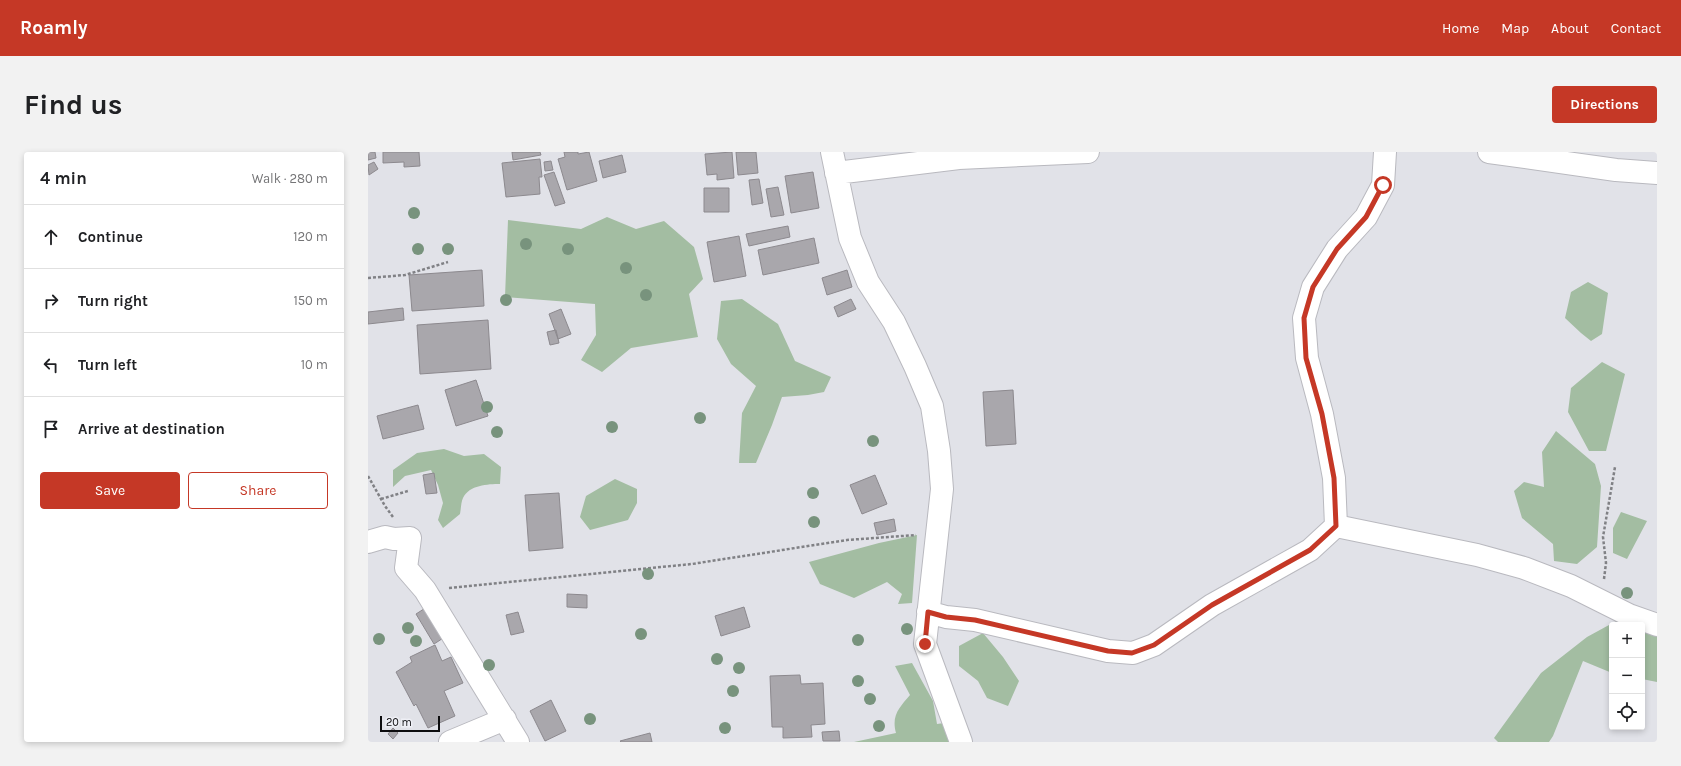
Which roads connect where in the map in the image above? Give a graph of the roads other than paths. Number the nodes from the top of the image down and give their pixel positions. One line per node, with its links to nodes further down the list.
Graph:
1 (832, 152): 6 (street)
2 (1088, 152): 6 (street)
3 (1385, 152): 7 (street)
4 (1489, 152): 5 (street)
5 (1657, 173)
6 (836, 174): 9 (street)
7 (1336, 526): 9 (street); 10 (street)
8 (368, 542): 11 (street)
9 (928, 612): 14 (street)
10 (1657, 625)
11 (505, 719): 12 (street); 13 (street)
12 (450, 742)
13 (518, 742)
14 (961, 742)

